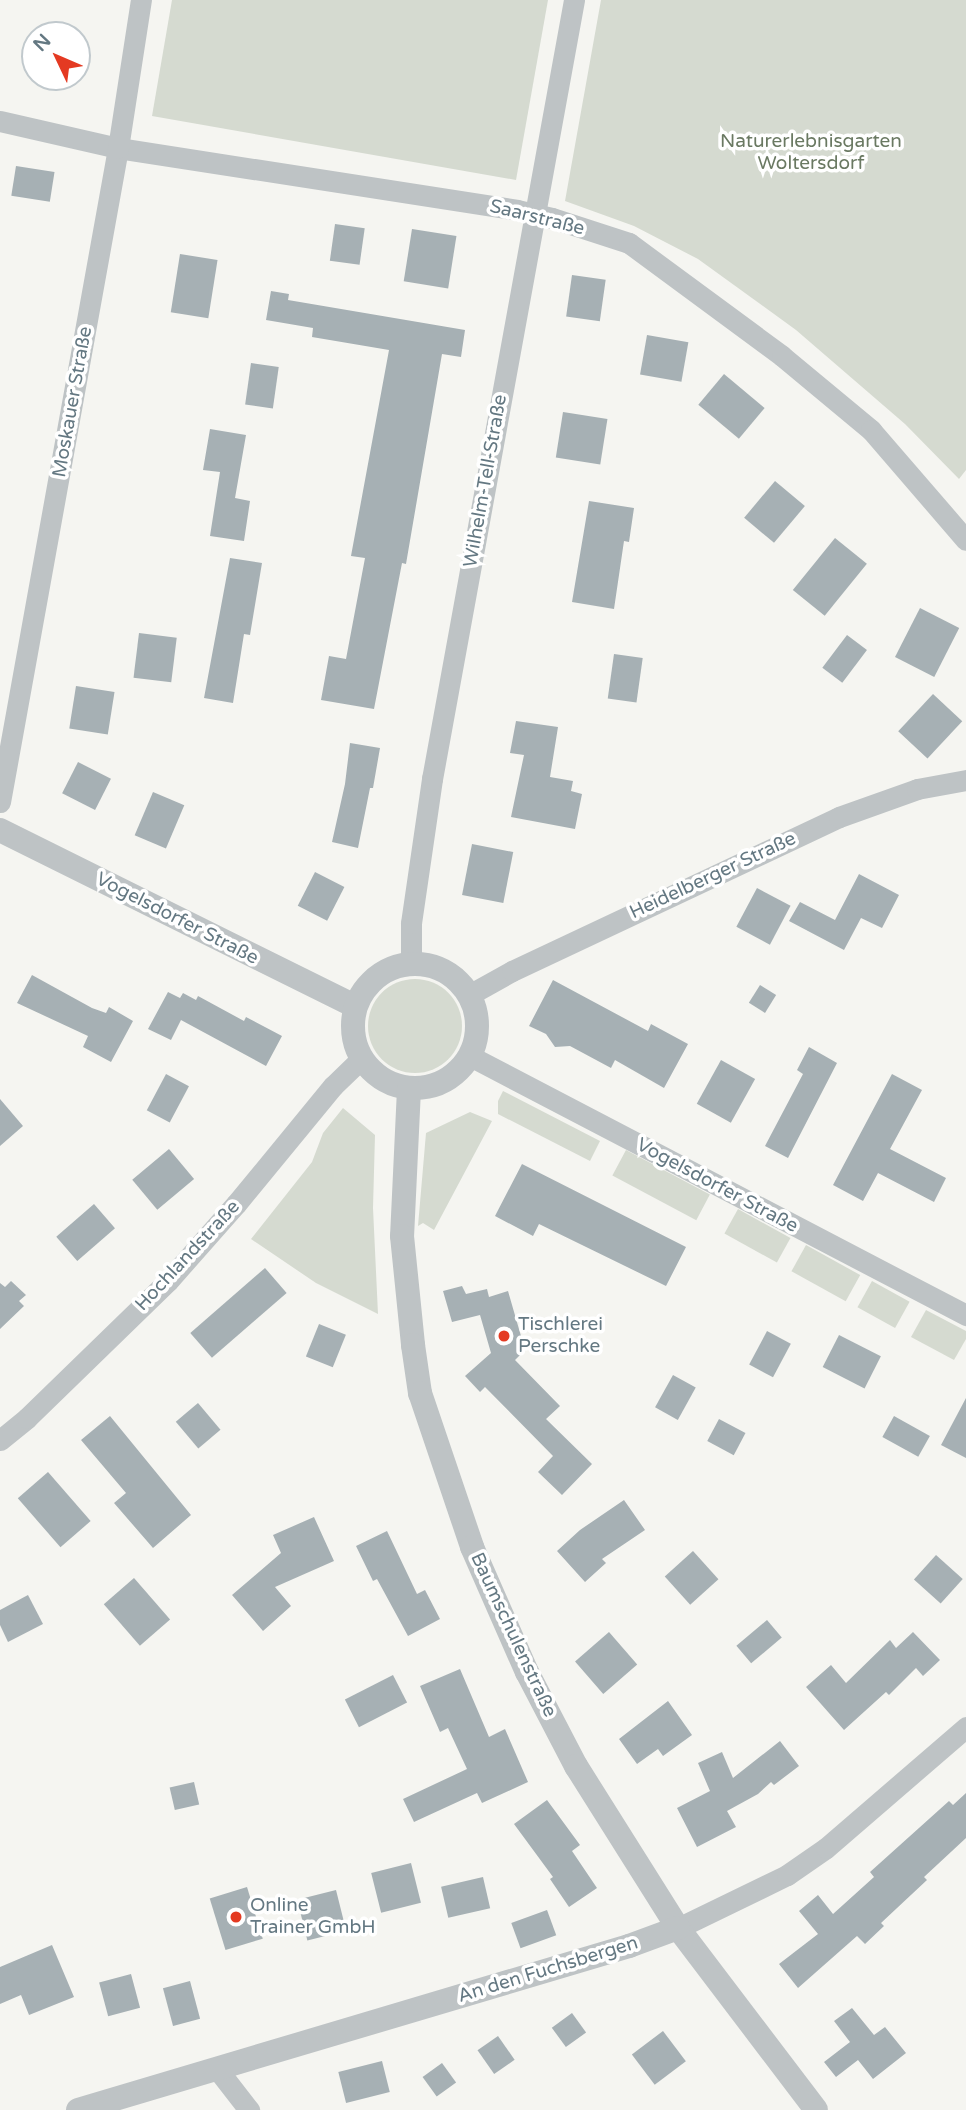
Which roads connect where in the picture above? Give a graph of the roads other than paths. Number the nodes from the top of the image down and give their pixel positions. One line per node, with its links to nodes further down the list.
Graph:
1 (141, 0): 4 (street, Moskauer Straße)
2 (574, 0): 5 (street, Wilhelm-Tell-Straße)
3 (0, 121): 4 (street, Saarstraße)
4 (118, 148): 5 (street, Saarstraße); 8 (street, Moskauer Straße)
5 (535, 214): 6 (street, Saarstraße); 10 (street, Wilhelm-Tell-Straße)
6 (966, 540)
7 (966, 780): 11 (street, Heidelberger Straße)
8 (0, 802)
9 (0, 830): 12 (street, Vogelsdorfer Straße)
10 (411, 963): 11 (street); 12 (street)
11 (469, 995): 13 (street)
12 (355, 1006): 14 (street)
13 (470, 1056): 15 (street); 16 (street, Vogelsdorfer Straße)
14 (360, 1059): 15 (street); 17 (street, Hochlandstraße)
15 (409, 1089): 19 (street, Baumschulenstraße)
16 (966, 1315)
17 (0, 1440)
18 (966, 1727): 19 (street, An den Fuchsbergen)
19 (678, 1928): 20 (street, An den Fuchsbergen); 23 (street, Baumschulenstraße)
20 (218, 2070): 21 (street, An den Fuchsbergen); 22 (street)
21 (78, 2110)
22 (249, 2110)
23 (816, 2110)

